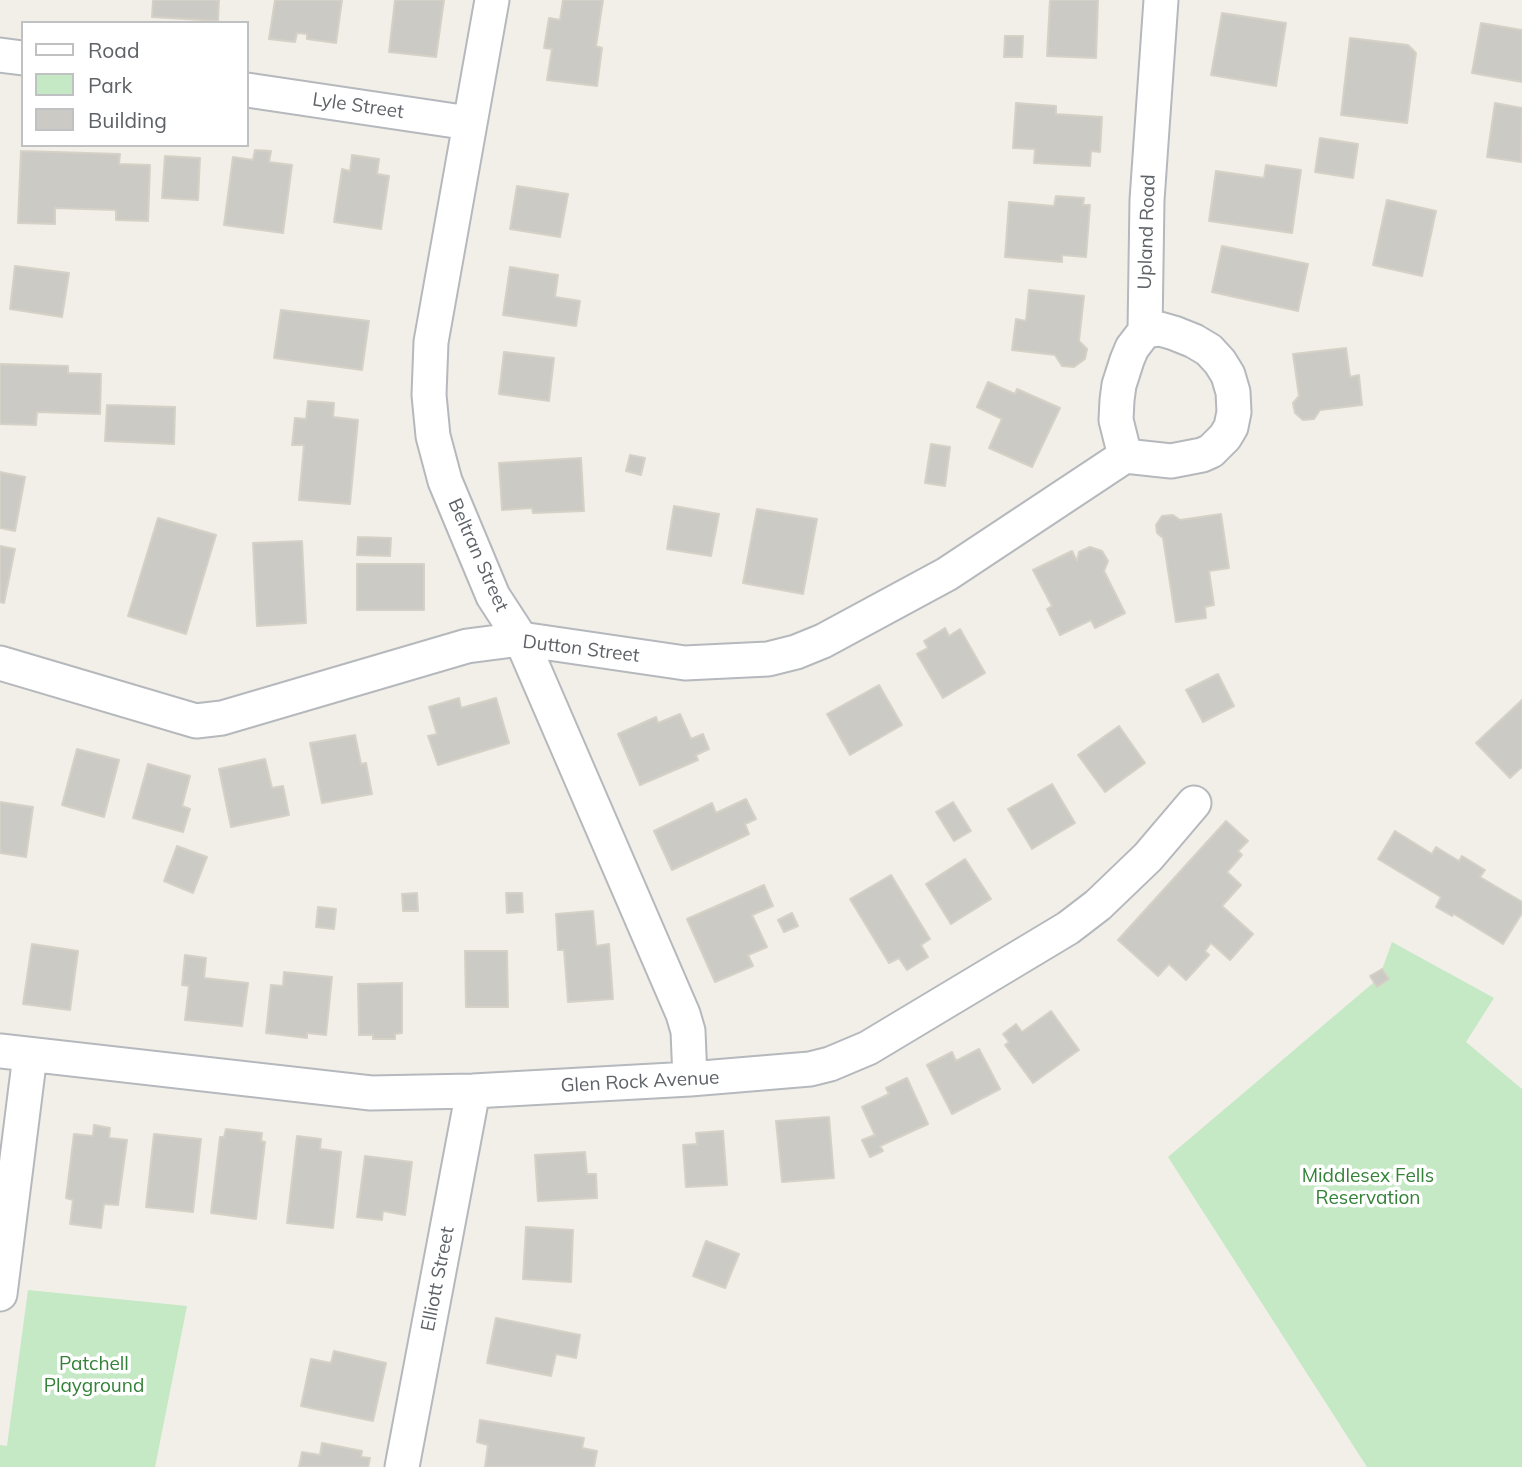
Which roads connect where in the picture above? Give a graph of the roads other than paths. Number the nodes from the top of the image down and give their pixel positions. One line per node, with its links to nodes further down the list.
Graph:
1 (492, 0): 6 (street, Beltran Street)
2 (1161, 0): 7 (street, Upland Road)
3 (0, 54): 4 (street)
4 (21, 58)
5 (248, 90): 6 (street, Lyle Street)
6 (469, 123): 9 (street, Beltran Street)
7 (1145, 331): 8 (street, Upland Road); 8 (street)
8 (1125, 456): 9 (street, Dutton Street)
9 (521, 639): 10 (street, Dutton Street); 13 (street, Beltran Street)
10 (0, 663)
11 (1194, 803): 13 (street, Glen Rock Avenue)
12 (15, 1053): 14 (street, Glen Rock Avenue); 15 (street)
13 (691, 1079): 14 (street, Glen Rock Avenue)
14 (473, 1091): 16 (street, Elliott Street)
15 (0, 1294)
16 (402, 1467)

